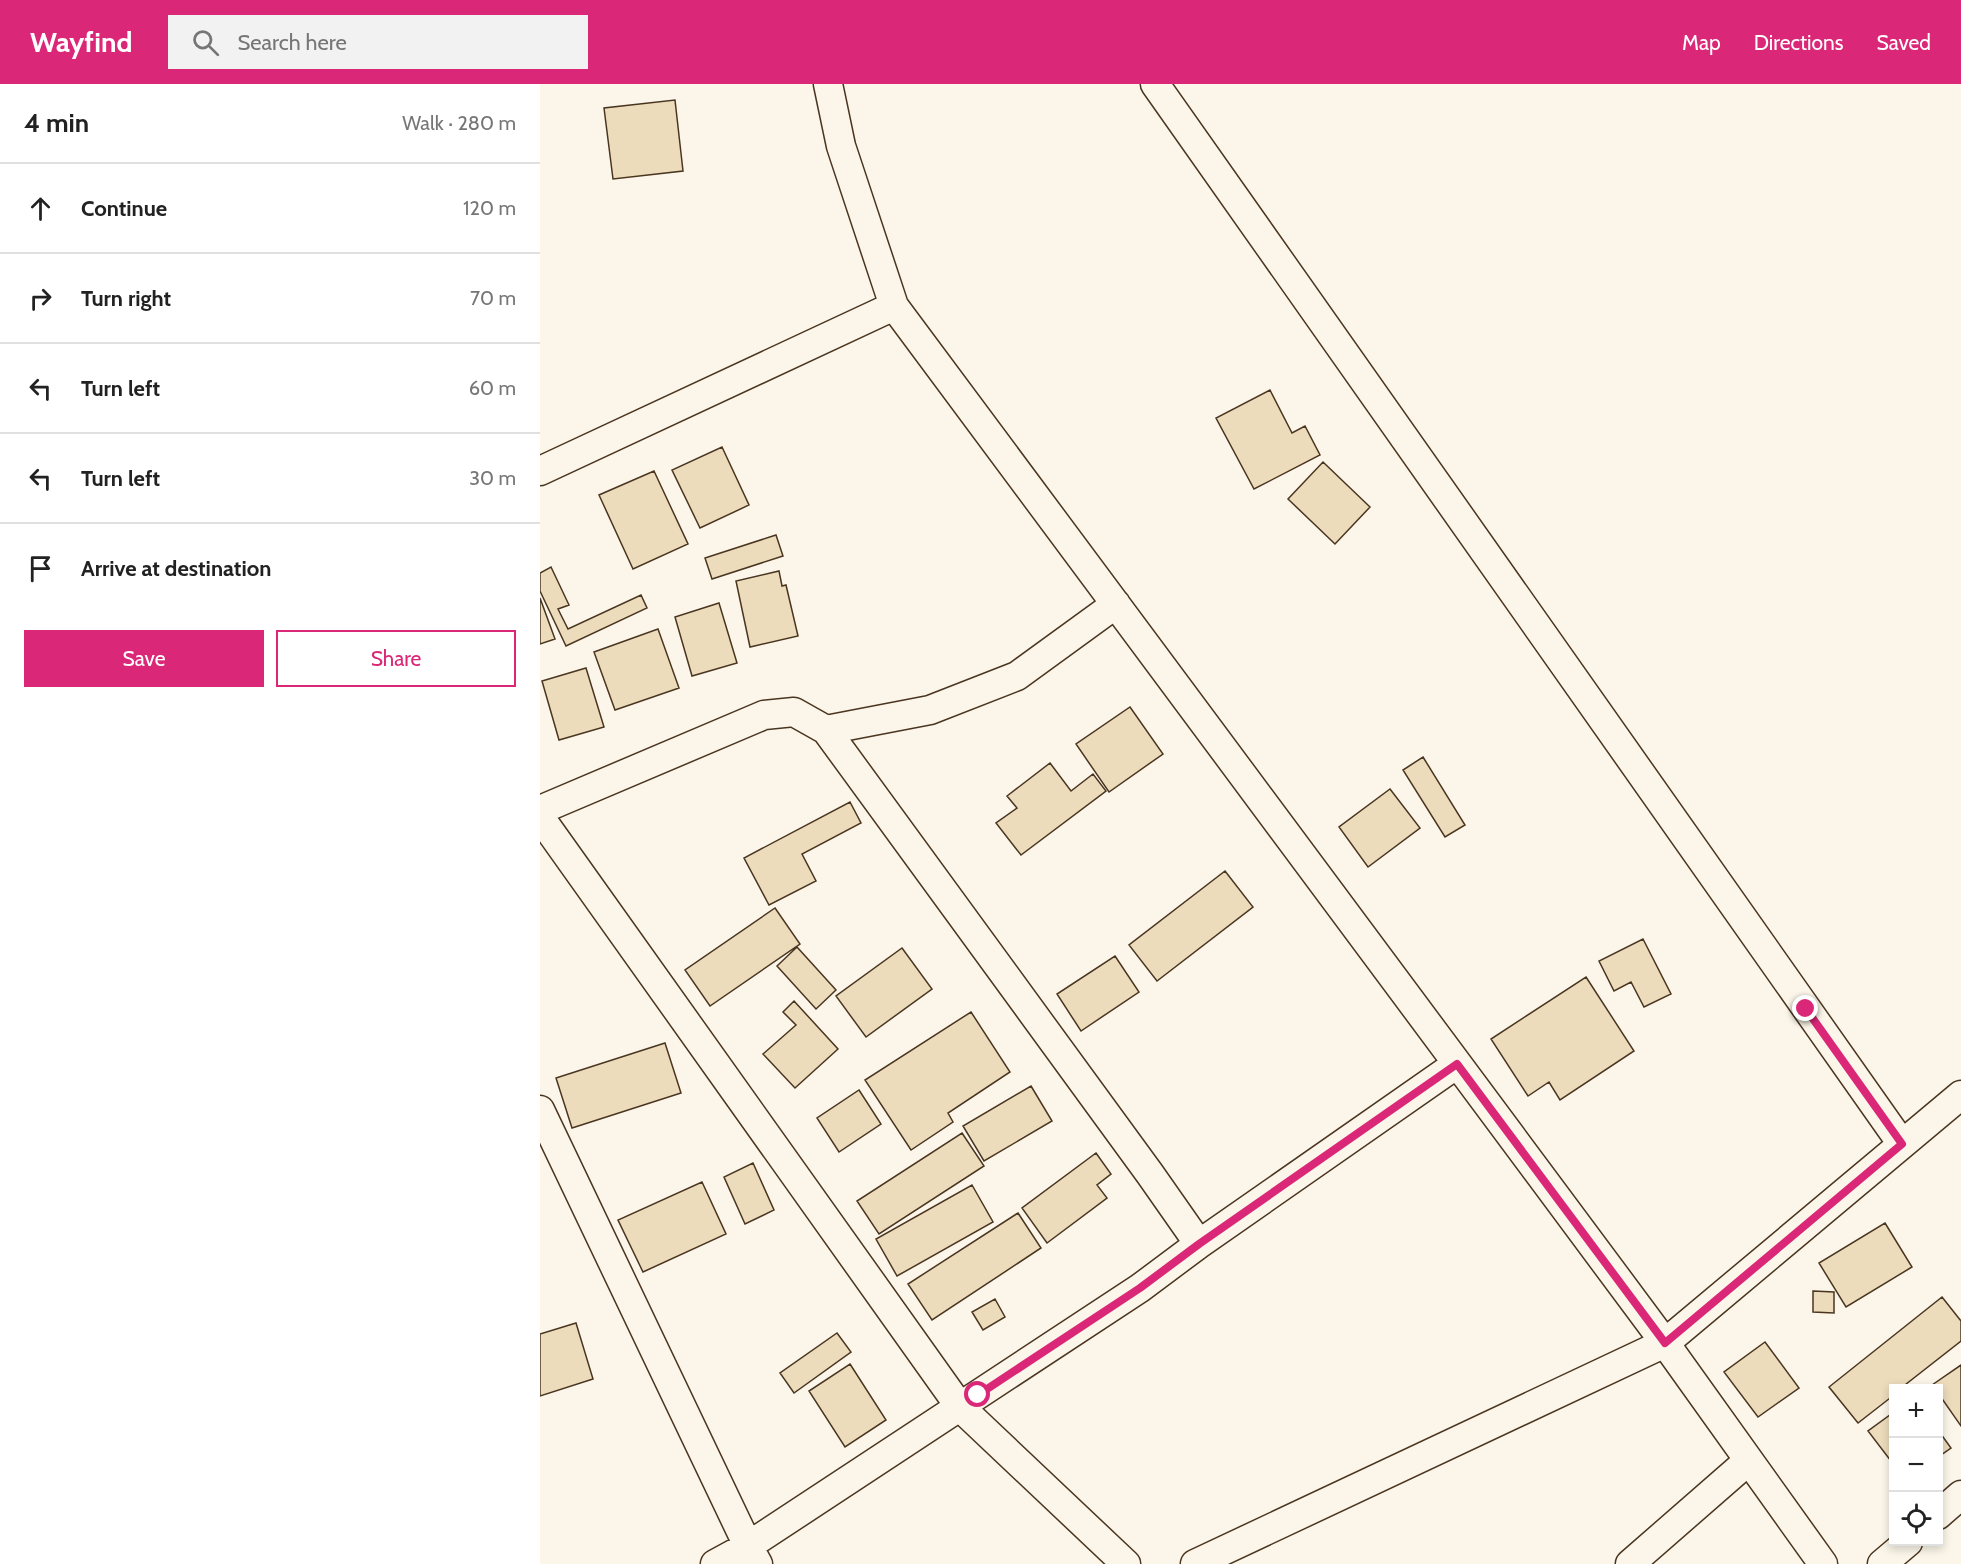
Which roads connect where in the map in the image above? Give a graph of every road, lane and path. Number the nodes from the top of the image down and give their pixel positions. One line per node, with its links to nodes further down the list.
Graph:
1 (828, 84): 3 (street)
2 (1155, 84): 12 (street)
3 (894, 306): 4 (street); 5 (street)
4 (540, 471)
5 (1116, 604): 6 (street); 9 (street)
6 (826, 730): 7 (street); 13 (street)
7 (540, 810)
8 (540, 817): 15 (street)
9 (1457, 1064): 13 (street); 14 (street)
10 (1961, 1095): 12 (street)
11 (540, 1110): 20 (street)
12 (1902, 1144): 14 (street)
13 (1199, 1244): 15 (street)
14 (1665, 1343): 16 (street); 23 (street)
15 (960, 1407): 20 (street); 22 (street)
16 (1748, 1461): 24 (street); 25 (street)
17 (1961, 1495): 18 (street)
18 (1943, 1511)
19 (1903, 1546): 26 (street)
20 (753, 1555): 21 (street)
21 (716, 1564)
22 (1126, 1564)
23 (1195, 1564)
24 (1630, 1564)
25 (1823, 1564)
26 (1882, 1564)

